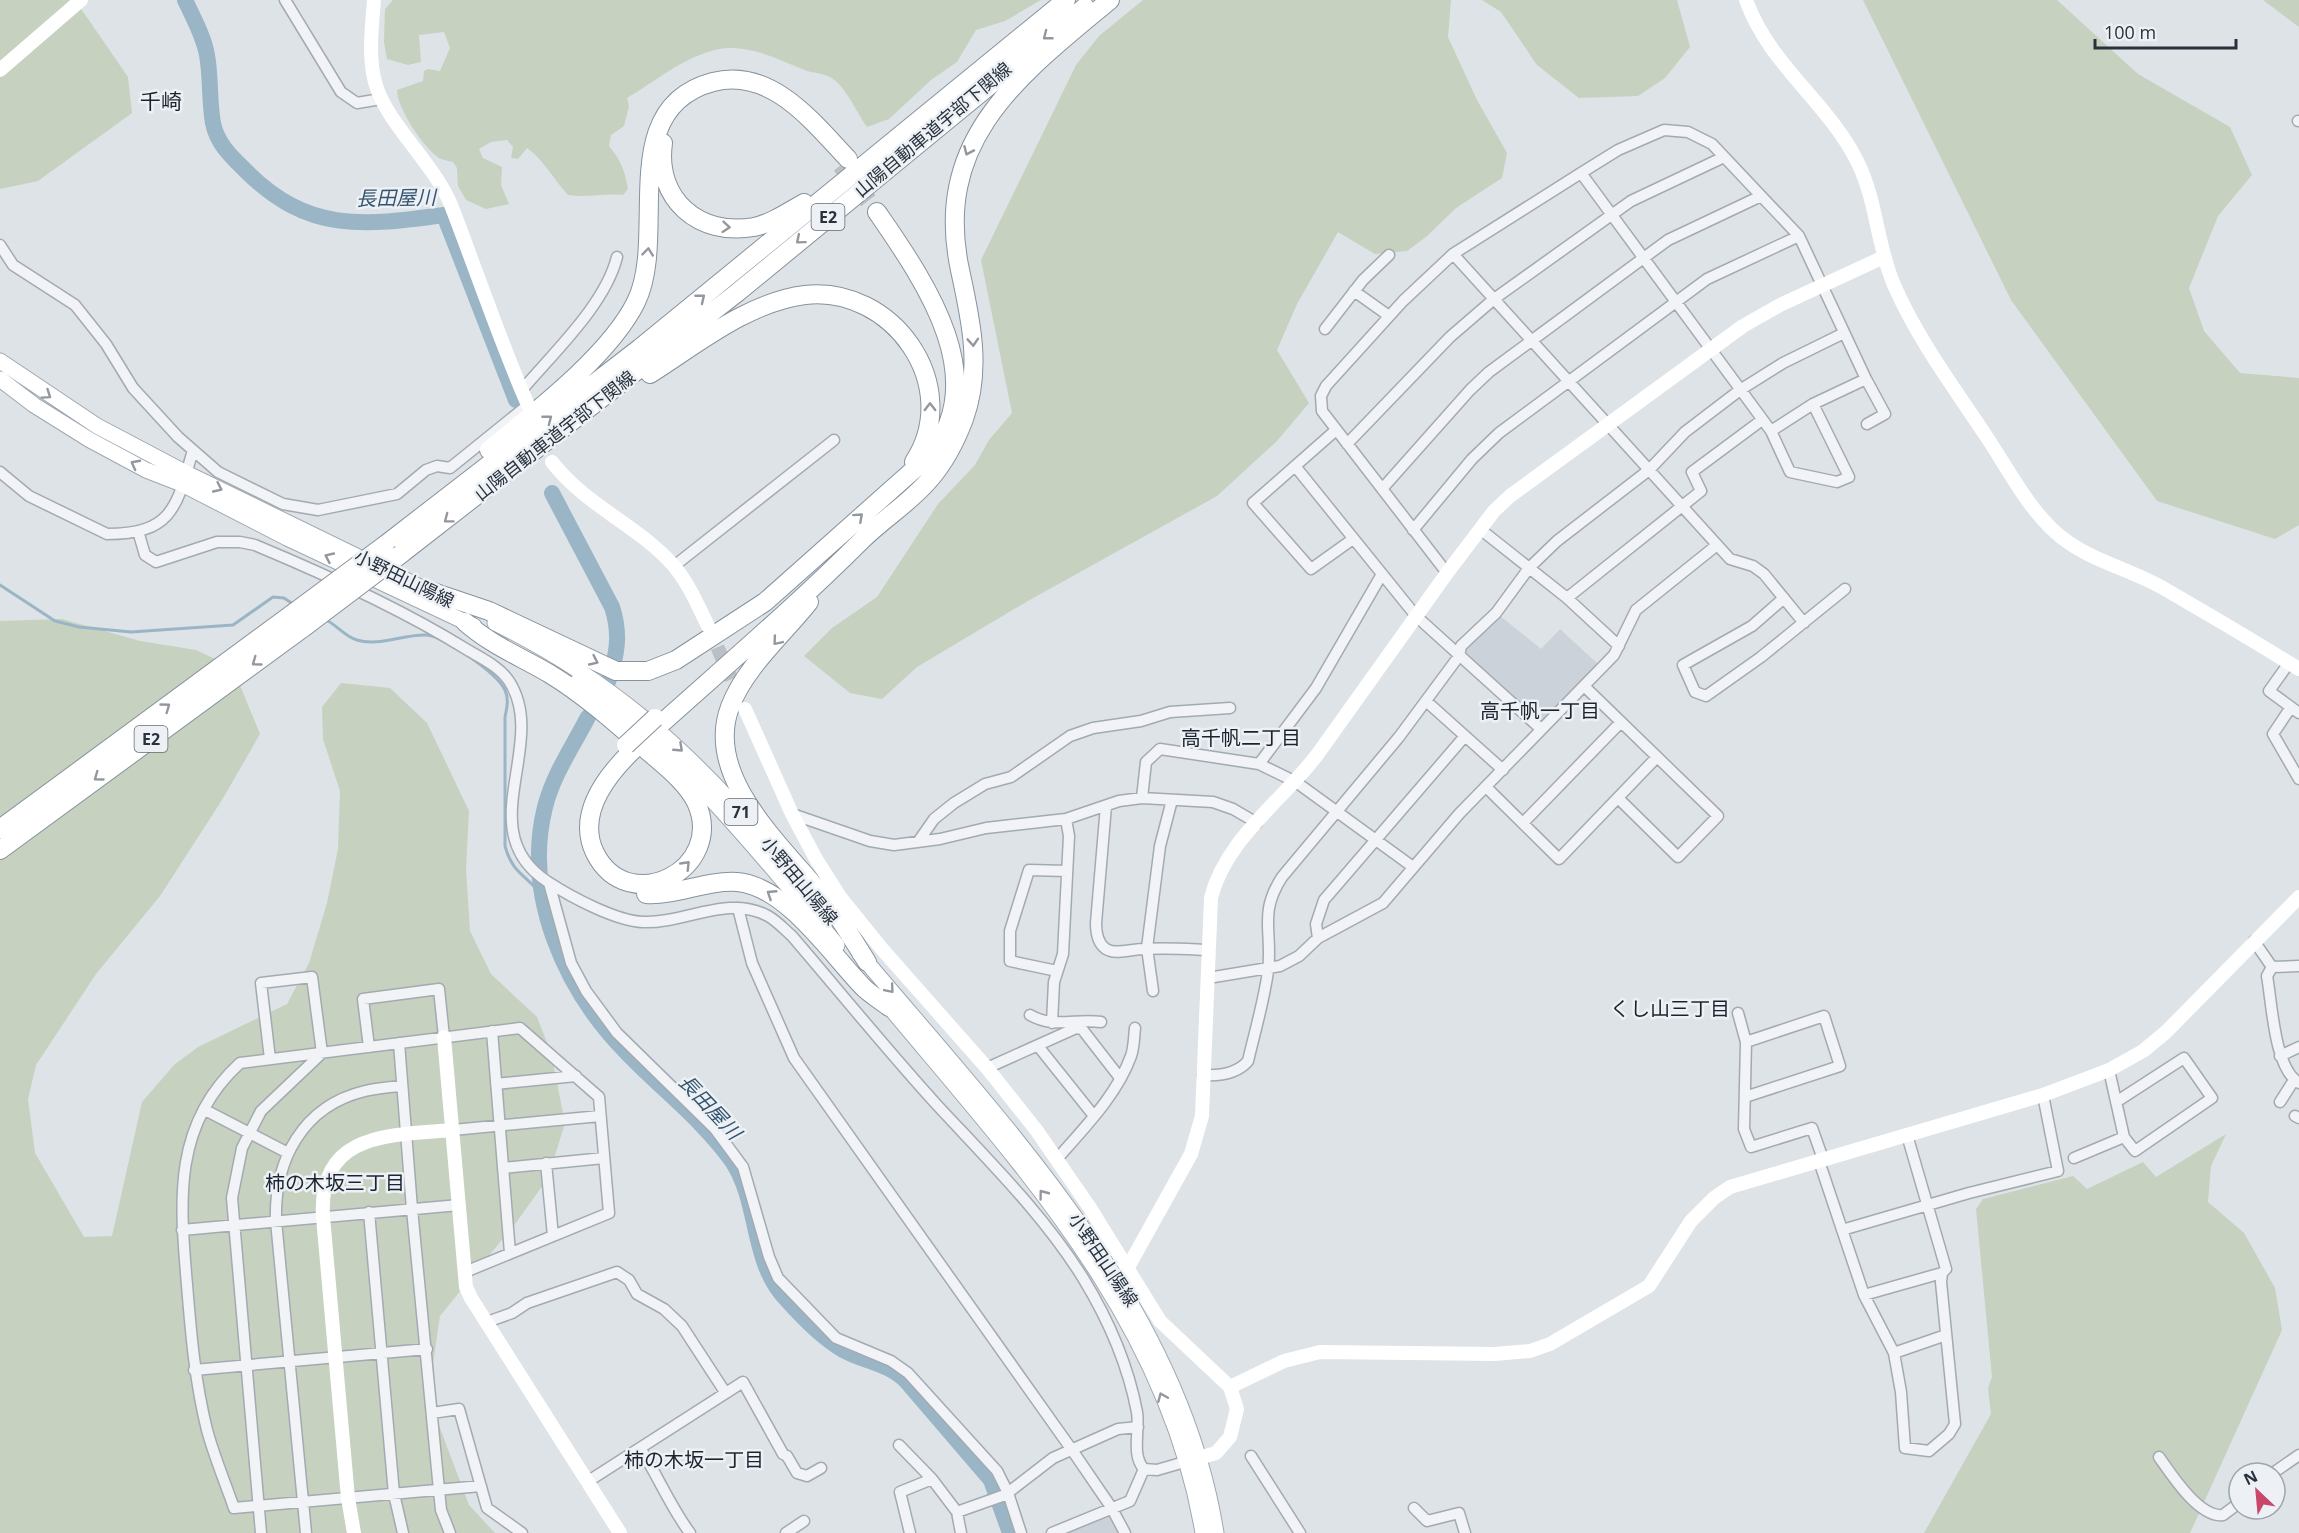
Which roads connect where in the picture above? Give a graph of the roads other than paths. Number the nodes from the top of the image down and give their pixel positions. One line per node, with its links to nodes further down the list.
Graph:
1 (81, 0): 8 (street)
2 (285, 0): 9 (street)
3 (374, 0): 9 (street)
4 (1066, 0): 10 (highway, 山陽自動車道宇部下関線 / E2)
5 (1094, 0): 44 (highway, 山陽自動車道宇部下関線 / E2, one-way to 44)
6 (1110, 0): 56 (highway, one-way to 56)
7 (1746, 0): 20 (street)
8 (0, 69)
9 (381, 99): 35 (street)
10 (894, 141): 61 (highway, 山陽自動車道宇部下関線 / E2, one-way to 10); 61 (highway, one-way to 10)
11 (1724, 157): 12 (street); 13 (street); 14 (street)
12 (1581, 173): 14 (street); 17 (street)
13 (1761, 196): 15 (street); 21 (street)
14 (1611, 213): 21 (street); 24 (street)
15 (1799, 236): 22 (street); 25 (street)
16 (0, 244): 47 (street)
17 (1453, 254): 24 (street); 26 (street)
18 (1389, 255): 23 (street)
19 (617, 257): 35 (street)
20 (1884, 257): 22 (street); 80 (street)
21 (1644, 258): 25 (street); 29 (street)
22 (1823, 285): 28 (street); 30 (street)
23 (1354, 291): 26 (street); 27 (street)
24 (1494, 299): 29 (street); 46 (street)
25 (1677, 302): 30 (street); 34 (street)
26 (1389, 316): 42 (street)
27 (1325, 329)
28 (1844, 333): 33 (street); 36 (street)
29 (1532, 341): 34 (street); 54 (street)
30 (1711, 349): 36 (street); 40 (street)
31 (0, 361): 52 (main road, 小野田山陽線 / 71, one-way to 52)
32 (0, 379): 52 (main road, 小野田山陽線 / 71, one-way to 32)
33 (1866, 379): 37 (street); 41 (street)
34 (1568, 381): 40 (street); 58 (street)
35 (522, 390): 38 (street)
36 (1740, 390): 39 (street); 50 (street)
37 (1813, 404): 43 (street); 43 (street)
38 (528, 405): 47 (street)
39 (1762, 420): 43 (street); 55 (street)
40 (1607, 424): 50 (street); 57 (street)
41 (1867, 424)
42 (1336, 430): 46 (street); 49 (street)
43 (1771, 431)
44 (561, 432): 53 (highway, one-way to 44); 74 (highway, 山陽自動車道宇部下関線 / E2, one-way to 74, bridge)
45 (834, 440): 64 (street)
46 (1347, 444): 54 (street)
47 (193, 450): 52 (street)
48 (552, 462): 64 (street)
49 (1295, 466): 60 (street); 60 (street)
50 (1649, 470): 55 (street); 65 (street)
51 (0, 472): 59 (street)
52 (184, 479): 59 (street); 69 (main road, 小野田山陽線 / 71, one-way to 69); 75 (main road, 小野田山陽線 / 71, one-way to 52)
53 (902, 479): 56 (highway); 63 (highway, one-way to 53)
54 (1382, 489): 58 (street)
55 (1683, 508): 62 (street); 71 (street)
56 (896, 509): 68 (highway)
57 (1480, 529): 65 (street); 66 (street)
58 (1413, 530): 66 (street)
59 (138, 531): 112 (street)
60 (1353, 539): 67 (street)
61 (383, 542): 74 (highway, 山陽自動車道宇部下関線 / E2, bridge)
62 (1717, 545): 72 (street); 78 (street)
63 (816, 555): 69 (highway, one-way to 63); 86 (highway)
64 (674, 566): 77 (street)
65 (1529, 568): 71 (street); 79 (street)
66 (1447, 573): 73 (street)
67 (1382, 574): 73 (street); 92 (street)
68 (825, 578): 86 (highway); 119 (highway, one-way to 119)
69 (424, 589): 119 (main road, 小野田山陽線 / 71, one-way to 119)
70 (1845, 590): 76 (street)
71 (1567, 598): 78 (street)
72 (1784, 598): 76 (street); 76 (street)
73 (1416, 616): 79 (street); 95 (street)
74 (298, 621): 106 (highway, 山陽自動車道宇部下関線 / E2, one-way to 74); 109 (highway, 山陽自動車道宇部下関線 / E2, one-way to 109)
75 (465, 622): 90 (highway, one-way to 75); 127 (main road, 小野田山陽線 / 71)
76 (1804, 623)
77 (708, 626)
78 (1618, 646): 81 (street)
79 (1459, 656): 82 (street); 88 (street)
80 (2294, 666): 85 (street)
81 (1584, 686): 87 (street); 88 (street)
82 (1426, 700): 89 (street); 101 (street)
83 (1230, 708): 108 (street)
84 (745, 709): 102 (street)
85 (2295, 710): 94 (street)
86 (658, 721): 90 (highway, bridge)
87 (1621, 722): 91 (street); 105 (street)
88 (1541, 729): 93 (street)
89 (1465, 736): 93 (street); 107 (street)
90 (629, 748): 127 (highway, one-way to 90)
91 (1657, 757): 98 (street); 98 (street)
92 (1259, 764): 95 (street); 97 (street)
93 (1503, 770): 96 (street)
94 (2299, 779)
95 (1296, 782): 101 (street); 104 (street)
96 (1486, 787): 105 (street); 110 (street)
97 (1142, 798): 99 (street); 100 (street)
98 (1618, 798): 105 (street)
99 (1172, 800): 104 (street); 117 (street)
100 (1106, 806): 103 (street); 117 (street)
101 (1337, 811): 107 (street); 122 (street)
102 (792, 814): 108 (street); 126 (street)
103 (1066, 819): 108 (street); 111 (street)
104 (1257, 823): 118 (street)
105 (1523, 823)
106 (0, 829)
107 (1376, 838): 110 (street); 115 (street)
108 (918, 843)
109 (0, 850)
110 (1413, 867): 115 (street)
111 (1067, 871): 123 (street); 123 (street)
112 (549, 883): 114 (street); 213 (street)
113 (2299, 897): 116 (street)
114 (738, 908): 199 (street); 202 (street)
115 (1318, 938): 122 (street)
116 (2254, 941): 121 (street); 145 (street)
117 (1147, 948): 118 (street); 125 (street)
118 (1209, 950): 124 (street)
119 (867, 962): 128 (main road, 小野田山陽線 / 71, one-way to 128)
120 (2299, 966): 121 (street)
121 (2272, 967): 142 (street)
122 (1269, 969): 124 (street); 147 (street)
123 (1057, 971): 132 (street)
124 (1208, 978): 147 (street)
125 (1153, 991)
126 (926, 999): 128 (street); 144 (street)
127 (889, 1006): 205 (main road, 小野田山陽線 / 71, one-way to 127)
128 (910, 1013): 205 (main road, 小野田山陽線 / 71)
129 (1738, 1013): 136 (street)
130 (1030, 1015): 132 (street)
131 (1101, 1022): 132 (street)
132 (1052, 1023)
133 (1135, 1028): 148 (street)
134 (492, 1031): 135 (street); 146 (street); 150 (street)
135 (444, 1038): 137 (street); 139 (street); 160 (street)
136 (1746, 1042): 153 (street); 153 (street)
137 (399, 1043): 139 (street); 151 (street)
138 (1038, 1046): 144 (street); 148 (street); 158 (street)
139 (369, 1047): 141 (street)
140 (2299, 1047): 142 (street)
141 (322, 1053): 143 (street); 143 (street); 161 (street)
142 (2280, 1056): 149 (street)
143 (270, 1059): 156 (street)
144 (987, 1068): 168 (street)
145 (2109, 1070): 152 (street); 154 (street)
146 (576, 1076): 150 (street); 157 (street)
147 (1203, 1076): 183 (street)
148 (1120, 1078): 158 (street)
149 (2296, 1081): 155 (street)
150 (496, 1084): 159 (street)
151 (402, 1086): 162 (street); 165 (street)
152 (2043, 1095): 163 (street); 173 (street)
153 (1745, 1097): 169 (street)
154 (2116, 1102): 164 (street); 164 (street)
155 (2280, 1102)
156 (205, 1110): 161 (street); 179 (street)
157 (600, 1116): 159 (street); 166 (street)
158 (1094, 1116): 168 (street)
159 (499, 1125): 160 (street); 171 (street)
160 (453, 1130): 162 (street); 172 (street)
161 (248, 1133): 165 (street); 178 (street)
162 (406, 1133): 174 (street); 176 (street)
163 (1907, 1135): 169 (street); 173 (street)
164 (2124, 1137): 167 (street)
165 (288, 1153): 177 (street)
166 (604, 1158): 170 (street); 181 (street)
167 (2074, 1158)
168 (1057, 1159): 183 (street)
169 (1821, 1160): 180 (street); 196 (street)
170 (546, 1163): 171 (street); 181 (street)
171 (503, 1168): 182 (street)
172 (459, 1205): 174 (street); 184 (street)
173 (1927, 1205): 180 (street); 185 (street)
174 (412, 1209): 175 (street); 189 (street)
175 (369, 1212): 176 (street); 191 (street)
176 (323, 1217): 177 (street); 192 (street)
177 (276, 1221): 178 (street); 193 (street)
178 (232, 1225): 179 (street); 194 (street)
179 (182, 1230): 195 (street)
180 (1842, 1230): 186 (street)
181 (553, 1236): 182 (street)
182 (510, 1253): 184 (street)
183 (1127, 1269): 196 (street)
184 (465, 1272): 187 (street)
185 (1942, 1273): 186 (street); 188 (street)
186 (1864, 1295): 190 (street)
187 (487, 1322): 197 (street); 209 (street)
188 (1946, 1335): 190 (street); 190 (street)
189 (427, 1350): 191 (street); 198 (street)
190 (1894, 1353)
191 (381, 1354): 192 (street); 212 (street)
192 (335, 1358): 193 (street); 214 (street)
193 (289, 1362): 194 (street); 215 (street)
194 (245, 1366): 195 (street); 216 (street)
195 (194, 1370): 216 (street)
196 (1230, 1386): 205 (street)
197 (725, 1392): 201 (street); 206 (street)
198 (432, 1413): 210 (street); 211 (street)
199 (1138, 1427): 202 (street); 207 (street)
200 (899, 1444): 208 (street)
201 (640, 1448): 209 (street); 229 (street)
202 (1072, 1450): 213 (street); 217 (street)
203 (1251, 1456): 238 (street)
204 (2159, 1457): 220 (street)
205 (1193, 1459): 207 (street); 236 (main road, 小野田山陽線 / 71); 237 (main road, 小野田山陽線 / 71)
206 (821, 1468)
207 (1144, 1469): 217 (street)
208 (932, 1479): 219 (street); 231 (street)
209 (587, 1482): 228 (street)
210 (481, 1486): 211 (street); 227 (street)
211 (439, 1490): 212 (street); 226 (street)
212 (394, 1494): 214 (street); 225 (street)
213 (1003, 1496): 219 (street); 233 (street)
214 (348, 1498): 215 (street); 224 (street)
215 (301, 1502): 216 (street); 223 (street)
216 (257, 1506): 222 (street)
217 (1111, 1507): 234 (street); 235 (street)
218 (1414, 1508): 239 (street)
219 (957, 1512): 232 (street)
220 (2227, 1512)
221 (804, 1521): 230 (street)
222 (261, 1533)
223 (306, 1533)
224 (354, 1533)
225 (403, 1533)
226 (450, 1533)
227 (522, 1533)
228 (620, 1533)
229 (690, 1533)
230 (786, 1533)
231 (910, 1533)
232 (961, 1533)
233 (1021, 1533)
234 (1053, 1533)
235 (1125, 1533)
236 (1203, 1533)
237 (1216, 1533)
238 (1300, 1533)
239 (1465, 1533)

